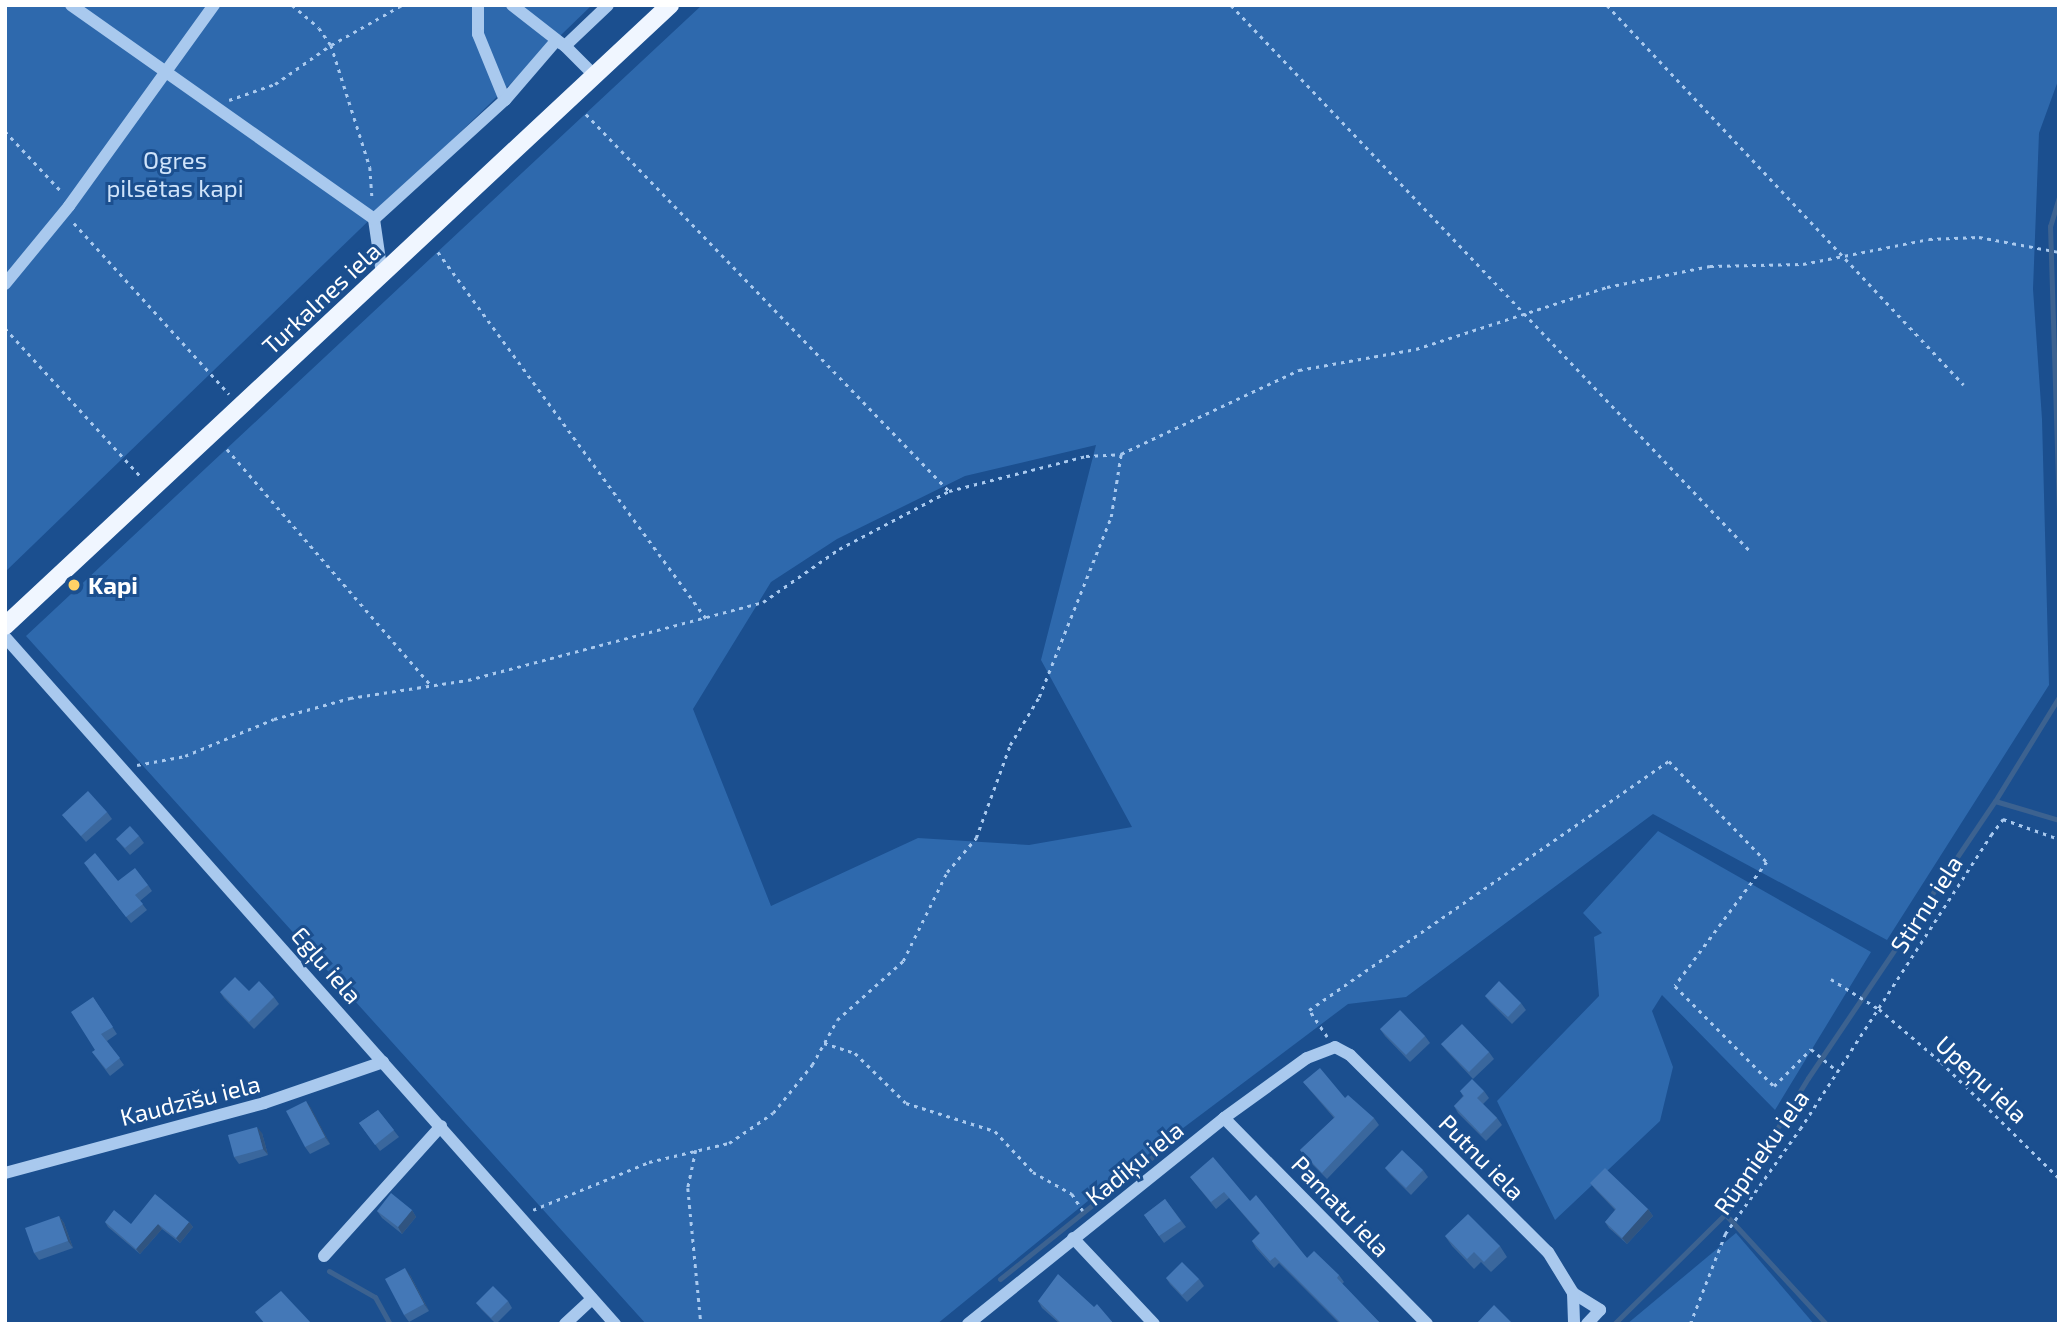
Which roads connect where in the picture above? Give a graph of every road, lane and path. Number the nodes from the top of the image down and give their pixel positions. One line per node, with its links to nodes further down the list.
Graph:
1 (71, 5): 13 (street)
2 (214, 5): 13 (street)
3 (292, 5): 12 (path)
4 (402, 5): 12 (path)
5 (478, 5): 15 (street)
6 (512, 5): 11 (street)
7 (608, 5): 11 (street)
8 (670, 5): 14 (main road, Turkalnes iela)
9 (1231, 5): 26 (path)
10 (1607, 5): 23 (path)
11 (561, 43): 14 (street); 15 (street)
12 (331, 45): 16 (path); 20 (path)
13 (164, 75): 16 (street); 19 (street)
14 (595, 76): 24 (main road, Turkalnes iela)
15 (505, 100): 20 (street)
16 (209, 106): 20 (street)
17 (586, 114): 33 (path)
18 (5, 131): 19 (path)
19 (69, 206): 25 (street); 29 (path)
20 (374, 219): 24 (street)
21 (2059, 251): 23 (path)
22 (438, 252): 35 (path)
23 (1839, 254): 26 (path); 28 (path)
24 (382, 274): 29 (main road, Turkalnes iela)
25 (5, 284)
26 (1521, 313): 31 (path); 34 (path)
27 (5, 328): 32 (path)
28 (1964, 384)
29 (240, 407): 32 (main road, Turkalnes iela)
30 (227, 449): 38 (path)
31 (1121, 454): 33 (path); 43 (path)
32 (152, 488): 36 (main road, Turkalnes iela)
33 (949, 491): 35 (path)
34 (1751, 552)
35 (706, 618): 38 (path)
36 (5, 626)
37 (5, 637): 39 (street, Egļu iela)
38 (431, 685): 39 (path)
39 (125, 768): 45 (street, Egļu iela)
40 (2059, 839): 42 (path, Stirnu iela)
41 (1832, 979): 42 (path, Upeņu iela)
42 (1879, 1009): 46 (path, Rūpnieku iela); 51 (path, Upeņu iela)
43 (824, 1043): 49 (path); 52 (path)
44 (1335, 1047): 46 (path); 47 (street, Kadiķu iela); 56 (street, Putnu iela)
45 (383, 1062): 48 (street, Egļu iela); 50 (street, Kaudzīšu iela)
46 (1838, 1072): 66 (path, Rūpnieku iela)
47 (1224, 1118): 54 (street, Kadiķu iela); 64 (street, Pamatu iela)
48 (441, 1126): 53 (street, Egļu iela); 55 (street)
49 (696, 1149): 53 (path); 61 (path)
50 (5, 1173)
51 (2059, 1178)
52 (1079, 1205)
53 (519, 1215): 57 (street, Egļu iela)
54 (1073, 1238): 62 (street, Kadiķu iela); 63 (street)
55 (324, 1256)
56 (1573, 1293): 58 (street, Putnu iela); 65 (street)
57 (592, 1300): 59 (street); 60 (street, Egļu iela)
58 (1575, 1319)
59 (565, 1324)
60 (615, 1324)
61 (701, 1324)
62 (968, 1324)
63 (1154, 1324)
64 (1427, 1324)
65 (1587, 1324)
66 (1690, 1324)

